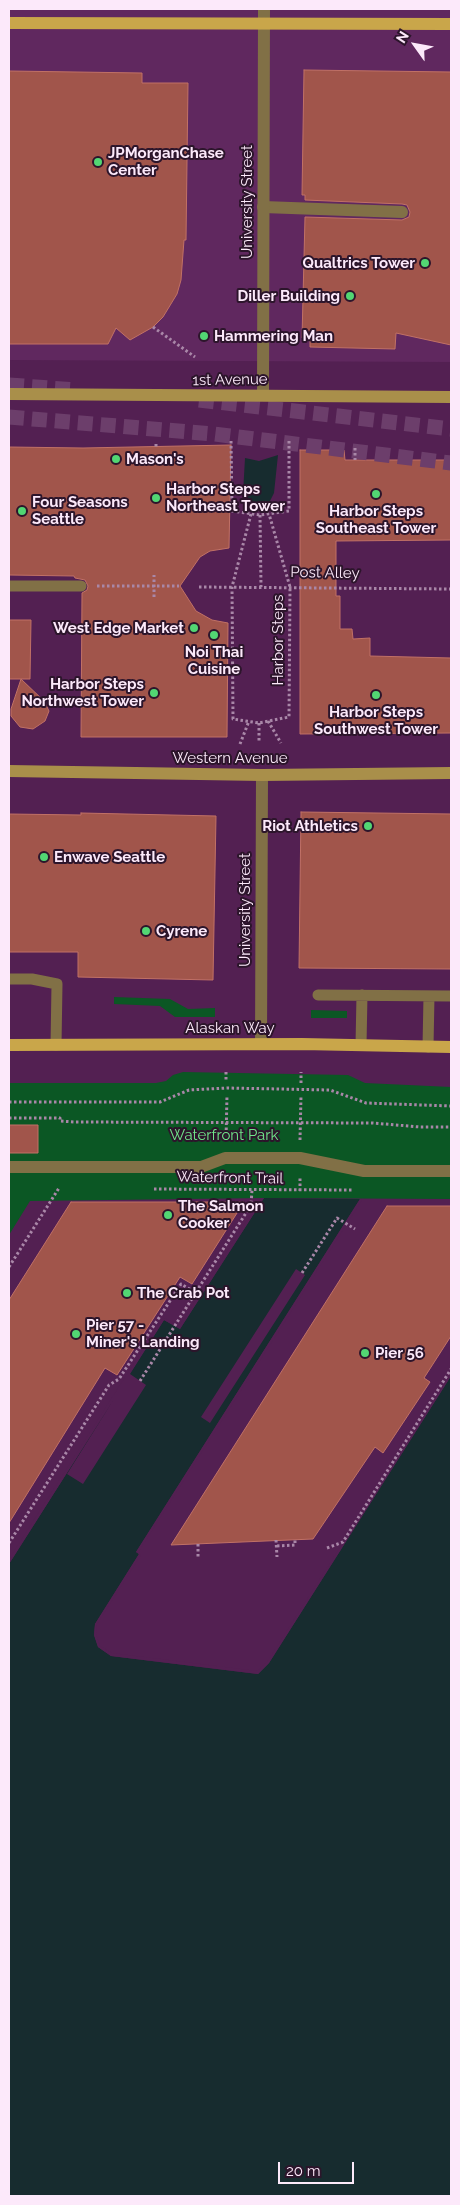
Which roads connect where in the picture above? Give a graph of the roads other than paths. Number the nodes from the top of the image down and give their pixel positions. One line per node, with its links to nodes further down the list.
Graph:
1 (264, 9): 3 (street, University Street)
2 (9, 23): 3 (main road)
3 (264, 24): 4 (main road); 5 (street, University Street)
4 (451, 24)
5 (263, 207): 6 (street); 8 (street, University Street)
6 (402, 212)
7 (9, 394): 8 (main road, 1st Avenue)
8 (263, 396): 9 (main road, 1st Avenue)
9 (451, 397)
10 (9, 586): 11 (lane)
11 (81, 586)
12 (9, 771): 14 (main road, Western Avenue)
13 (451, 773): 14 (main road, Western Avenue)
14 (262, 775): 20 (street, University Street)
15 (9, 979): 22 (lane)
16 (318, 995): 17 (lane)
17 (362, 995): 18 (lane); 23 (lane)
18 (429, 996): 19 (lane); 24 (lane)
19 (451, 996)
20 (261, 1044): 22 (main road, Alaskan Way); 23 (main road, Alaskan Way)
21 (9, 1045): 22 (main road, Alaskan Way)
22 (56, 1045)
23 (361, 1045): 24 (main road, Alaskan Way)
24 (428, 1047): 25 (main road, Alaskan Way)
25 (451, 1047)
26 (9, 1168): 27 (street)
27 (451, 1171)

